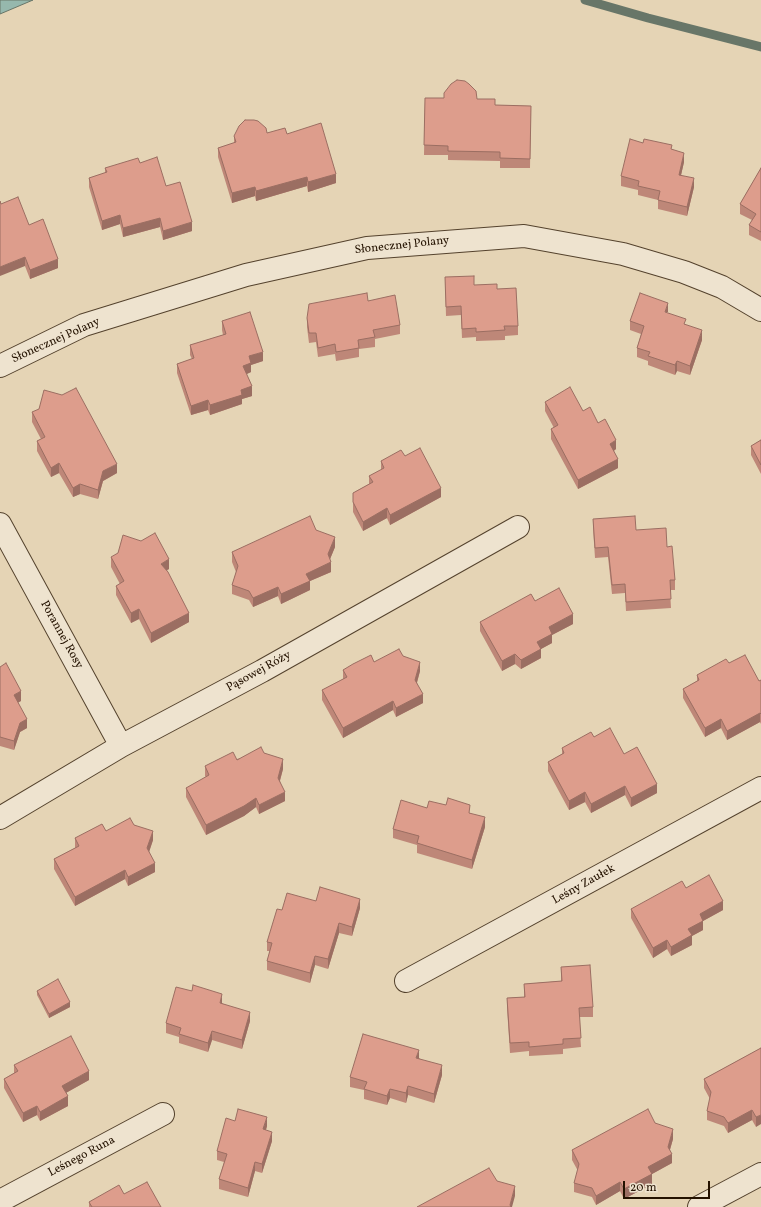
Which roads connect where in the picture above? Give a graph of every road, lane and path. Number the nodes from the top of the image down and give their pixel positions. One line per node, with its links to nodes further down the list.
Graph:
1 (761, 310): 2 (street, Słonecznej Polany)
2 (0, 366)
3 (0, 524): 5 (street, Porannej Rosy)
4 (518, 527): 5 (street, Pąsowej Róży)
5 (121, 746): 7 (street, Pąsowej Róży)
6 (761, 788): 8 (street, Leśny Zaułek)
7 (0, 818)
8 (406, 981)
9 (163, 1114): 11 (street, Leśnego Runa)
10 (761, 1174): 12 (street)
11 (0, 1201)
12 (699, 1207)

